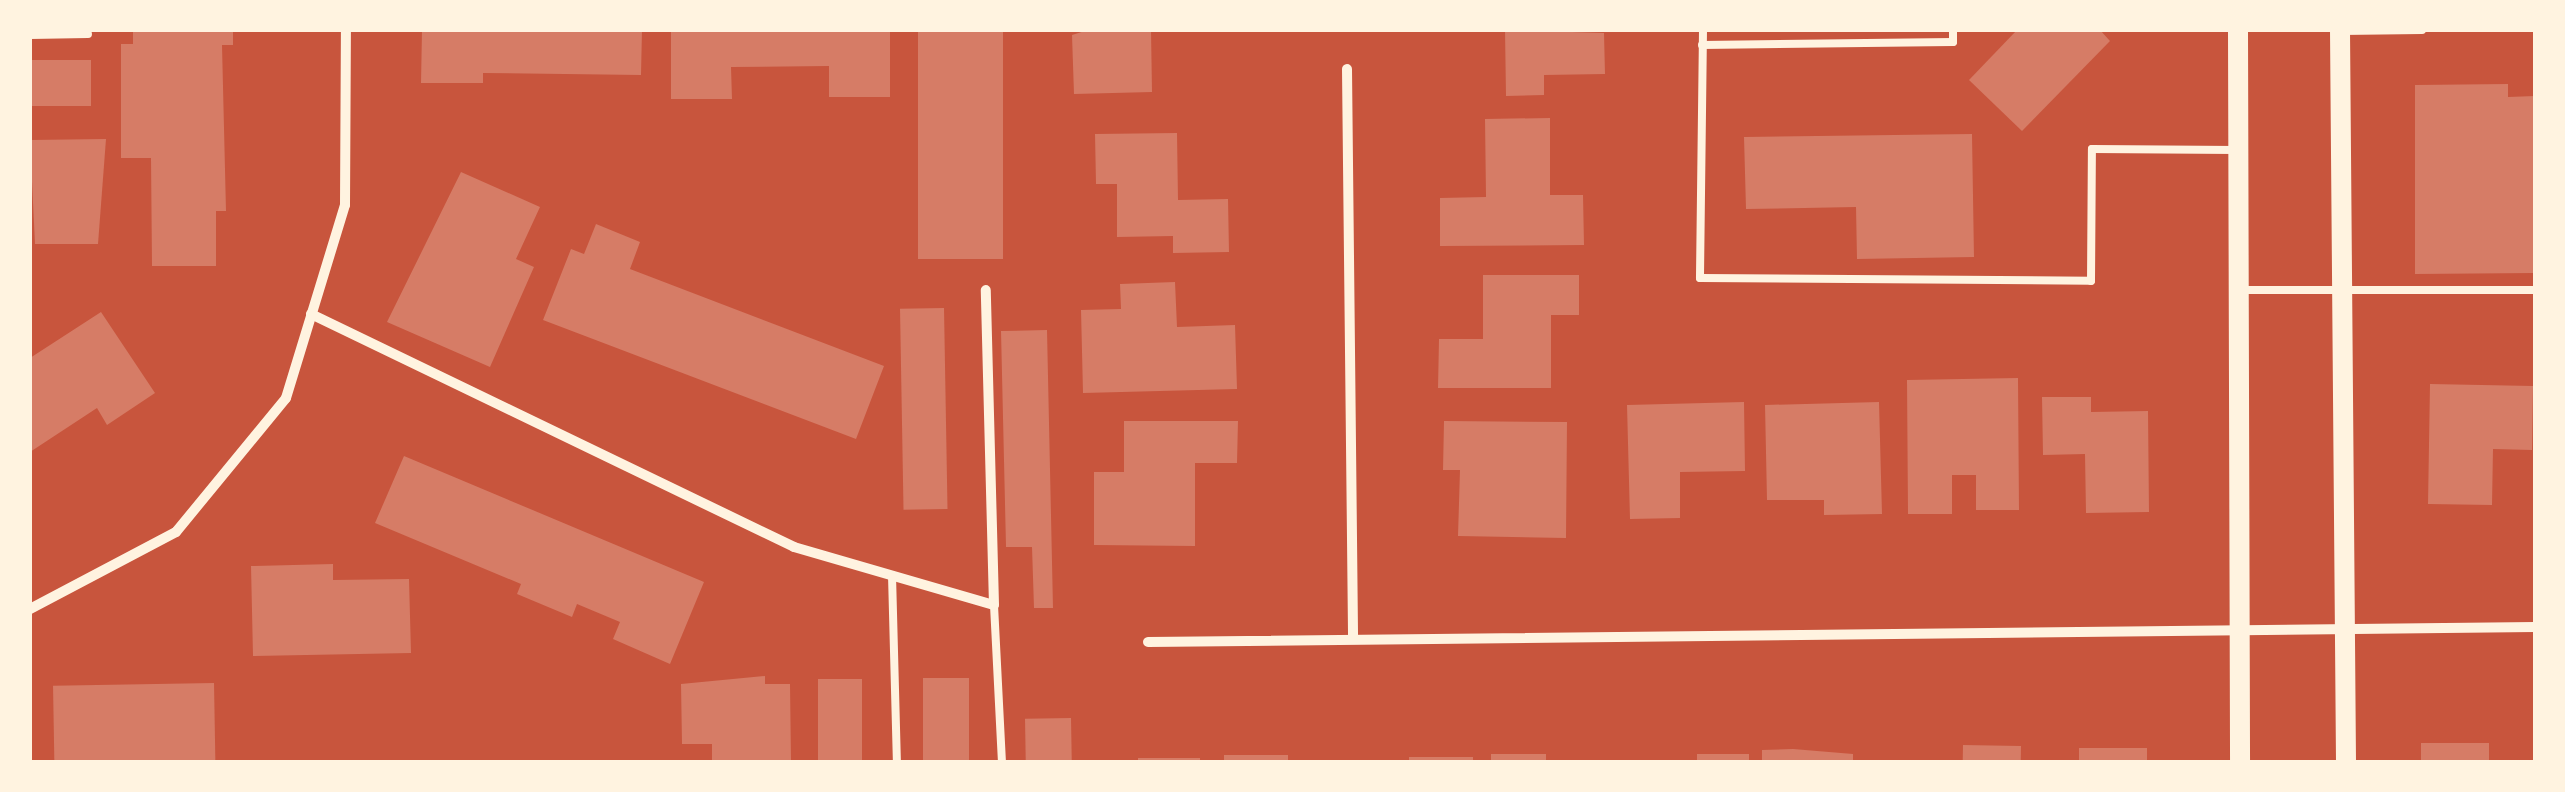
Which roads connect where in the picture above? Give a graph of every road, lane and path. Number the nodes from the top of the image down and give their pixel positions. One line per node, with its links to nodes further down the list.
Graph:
1 (346, 30): 16 (street)
2 (1702, 30): 9 (lane)
3 (1953, 30): 9 (lane)
4 (2238, 30): 11 (main road)
5 (2422, 30): 6 (lane)
6 (2340, 31): 14 (main road)
7 (30, 34): 8 (lane)
8 (88, 34)
9 (1702, 45): 11 (lane)
10 (1348, 70): 23 (street)
11 (2238, 150): 13 (main road)
12 (986, 290): 18 (street)
13 (2240, 290): 14 (lane); 21 (main road)
14 (2341, 290): 15 (lane); 22 (main road)
15 (2535, 290)
16 (311, 314): 17 (street); 19 (street)
17 (892, 575): 18 (street); 25 (lane)
18 (994, 605): 26 (lane)
19 (30, 610)
20 (2535, 627): 22 (street)
21 (2240, 628): 22 (street); 23 (street); 27 (main road)
22 (2344, 628): 28 (main road)
23 (1353, 636): 24 (street)
24 (1148, 642)
25 (897, 762)
26 (1002, 762)
27 (2240, 762)
28 (2346, 762)

